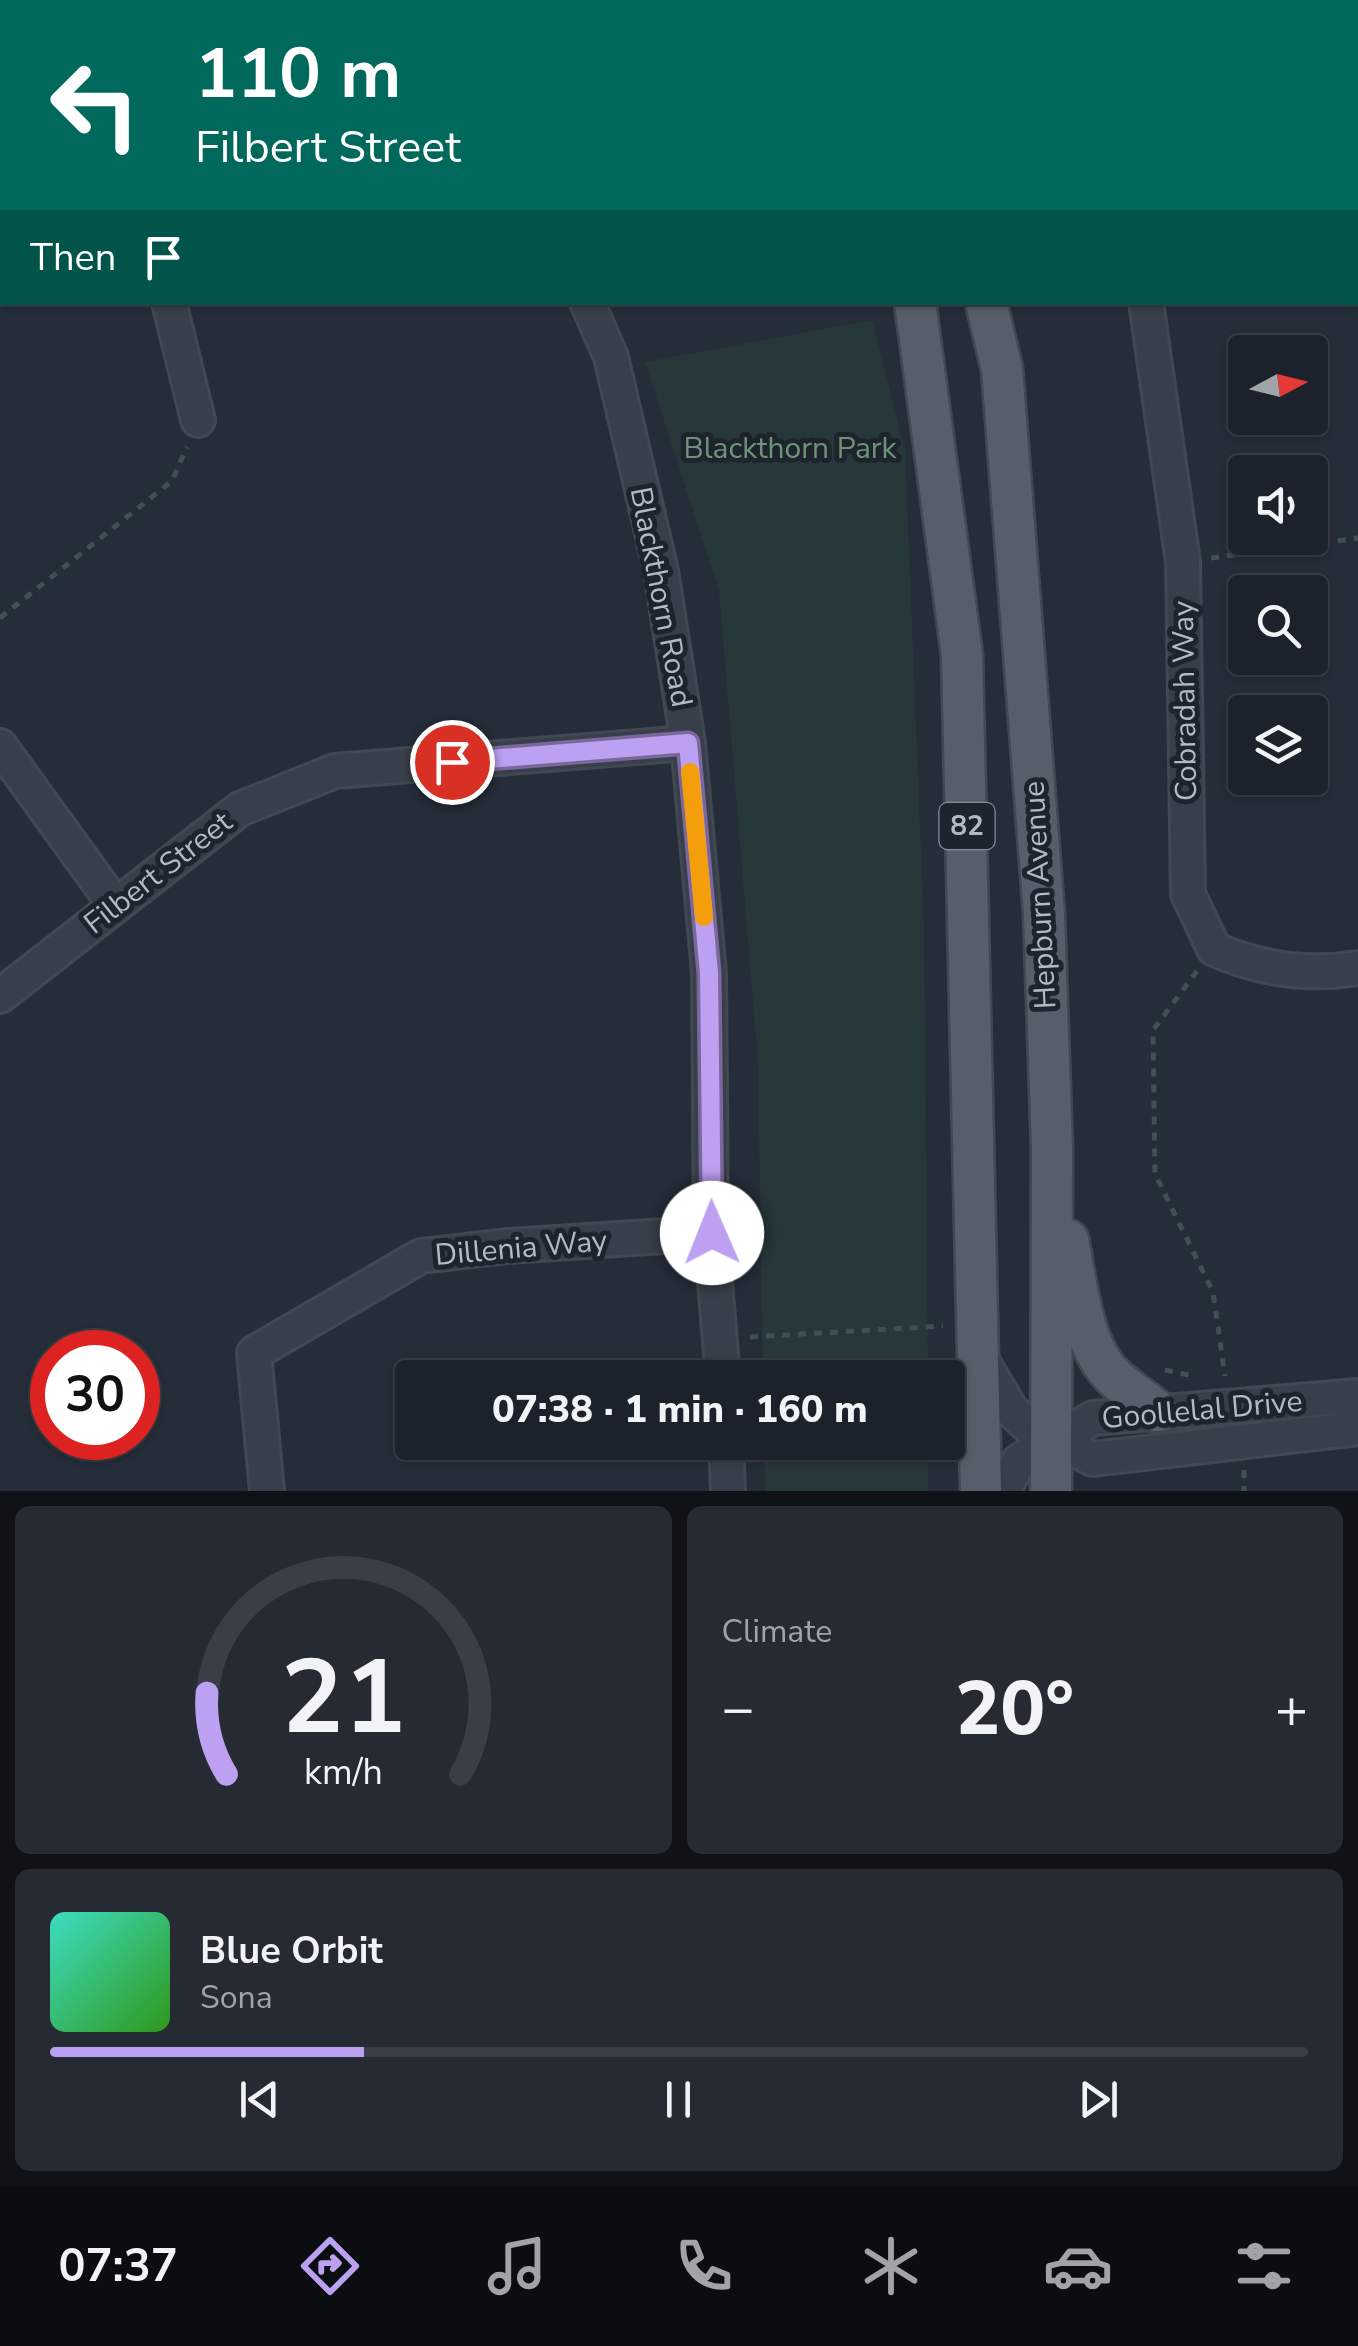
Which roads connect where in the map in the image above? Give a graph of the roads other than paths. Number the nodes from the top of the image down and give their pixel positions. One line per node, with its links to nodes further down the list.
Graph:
1 (169, 305): 6 (street)
2 (589, 305): 7 (street, Blackthorn Road)
3 (915, 305): 14 (main road, 82)
4 (987, 305): 12 (main road, Hepburn Avenue / 82)
5 (1146, 305): 10 (street, Cobradah Way)
6 (198, 420)
7 (688, 743): 9 (street, Filbert Street); 13 (street, Blackthorn Road)
8 (0, 746): 9 (street)
9 (115, 905): 11 (street, Filbert Street)
10 (1358, 968)
11 (0, 996)
12 (1052, 1148): 17 (main road); 19 (main road, Hepburn Avenue / 82)
13 (712, 1233): 15 (street, Blackthorn Road); 21 (street, Dillenia Way)
14 (978, 1339): 19 (street, Goollelal Drive); 23 (main road, 82)
15 (723, 1360)
16 (1358, 1396): 17 (street, Goollelal Drive)
17 (1157, 1411): 19 (street, Goollelal Drive)
18 (1358, 1428): 19 (street, Goollelal Drive)
19 (1050, 1441): 24 (street, Goollelal Drive); 25 (main road, Hepburn Avenue / 82)
20 (727, 1460): 22 (street)
21 (267, 1491)
22 (728, 1491)
23 (981, 1491)
24 (1003, 1491)
25 (1051, 1491)

